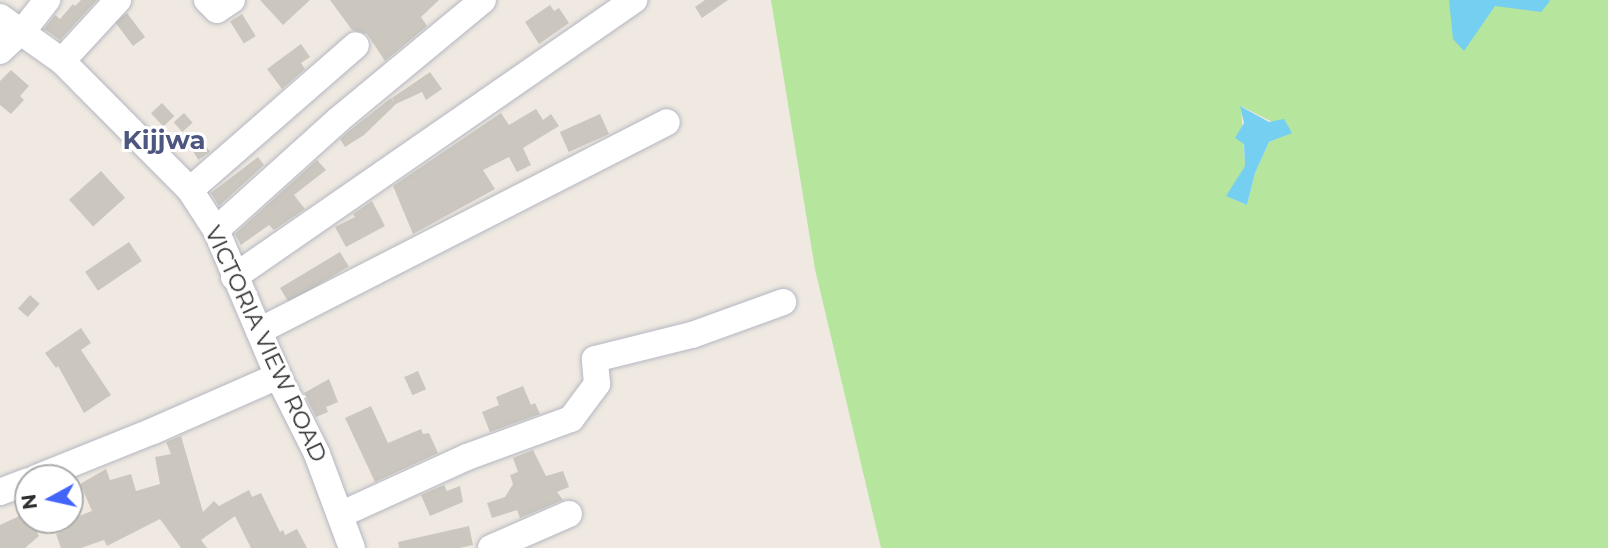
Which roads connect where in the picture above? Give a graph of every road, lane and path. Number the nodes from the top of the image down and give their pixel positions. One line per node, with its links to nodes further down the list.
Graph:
1 (47, 0): 7 (street)
2 (118, 0): 10 (street)
3 (207, 0): 4 (street)
4 (232, 0)
5 (483, 0): 13 (street)
6 (634, 0): 14 (street)
7 (14, 27): 9 (street); 10 (street, VICTORIA VIEW ROAD)
8 (356, 46): 12 (street)
9 (0, 51)
10 (62, 61): 12 (street, VICTORIA VIEW ROAD)
11 (667, 122): 16 (street)
12 (190, 190): 13 (street, VICTORIA VIEW ROAD)
13 (216, 230): 14 (street, VICTORIA VIEW ROAD)
14 (234, 277): 16 (street, VICTORIA VIEW ROAD)
15 (783, 302): 19 (street)
16 (259, 331): 17 (street, VICTORIA VIEW ROAD)
17 (278, 376): 18 (street); 19 (street, VICTORIA VIEW ROAD)
18 (71, 464)
19 (342, 514): 21 (street, VICTORIA VIEW ROAD)
20 (569, 514): 22 (street)
21 (352, 548)
22 (491, 548)

